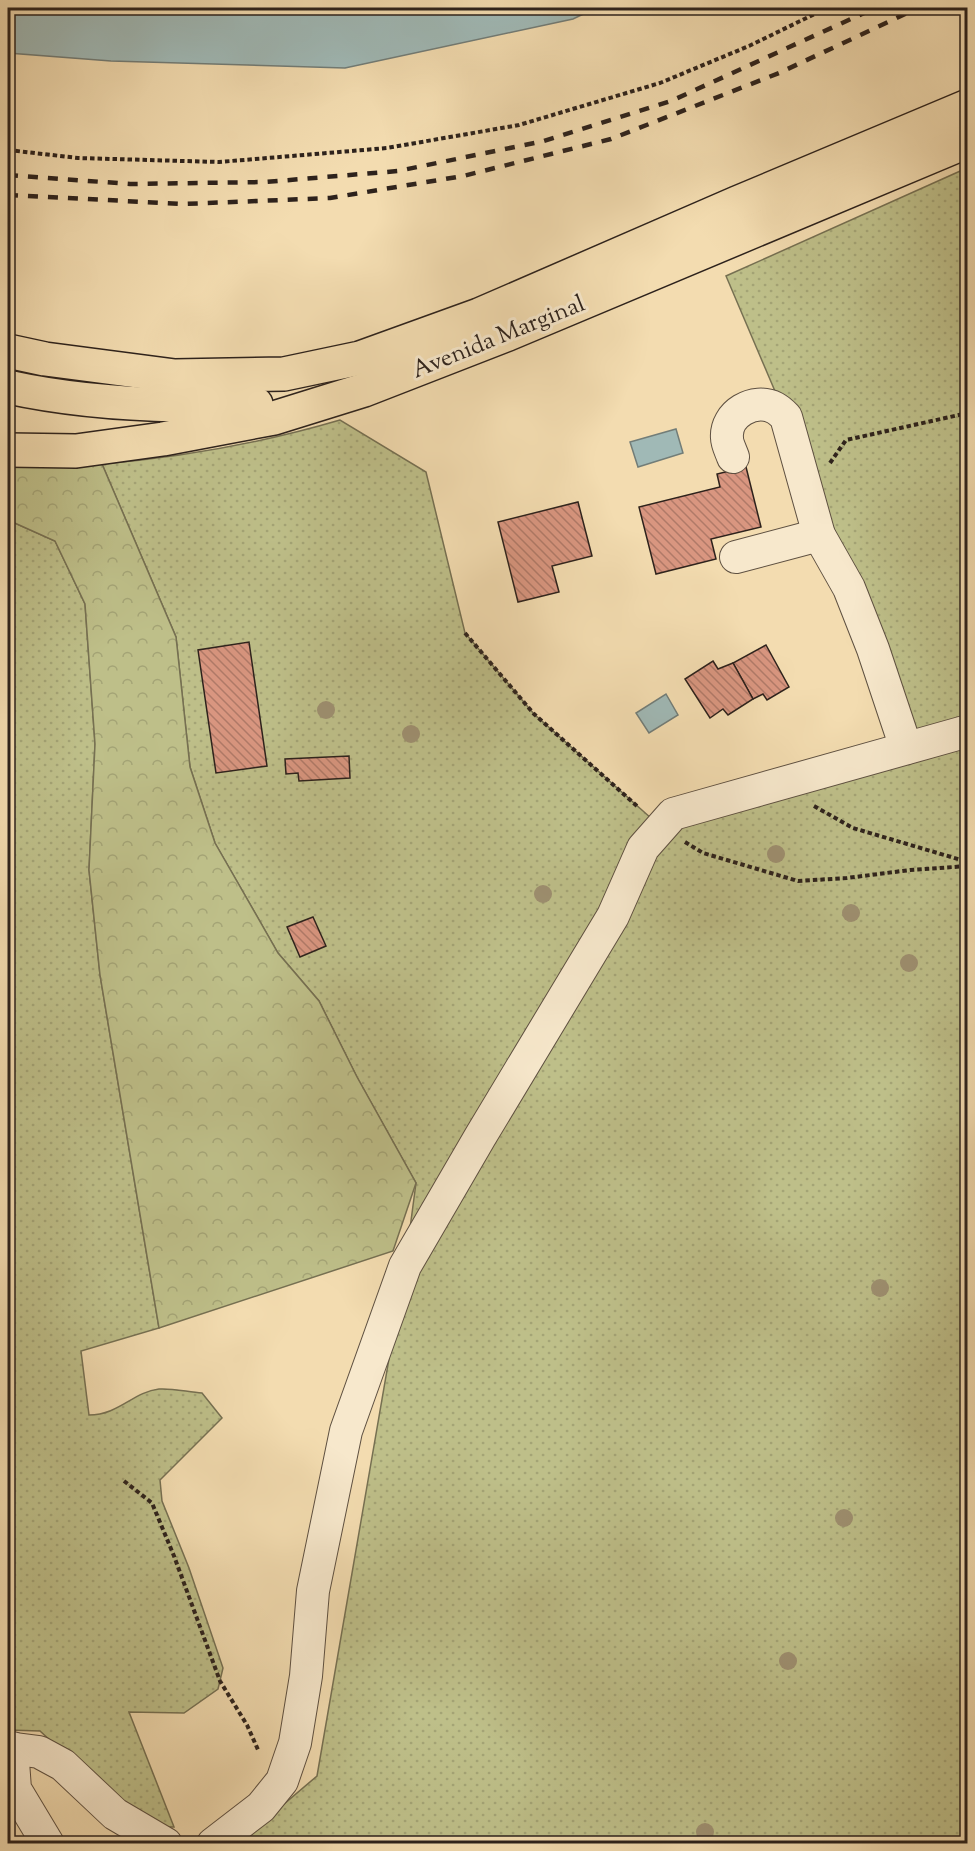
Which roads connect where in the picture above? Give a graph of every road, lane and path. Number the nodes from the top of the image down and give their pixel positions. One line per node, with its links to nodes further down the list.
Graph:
1 (827, 8): 4 (path)
2 (968, 106): 5 (main road, Avenida Marginal)
3 (968, 141): 7 (main road, Avenida Marginal)
4 (8, 150)
5 (8, 351)
6 (8, 387): 7 (main road)
7 (364, 390): 9 (main road, Avenida Marginal)
8 (968, 413): 11 (path)
9 (8, 450)
10 (733, 457): 11 (street)
11 (808, 494): 12 (street)
12 (819, 536): 13 (street); 15 (street)
13 (736, 557)
14 (968, 731): 15 (street)
15 (906, 748): 16 (street)
16 (777, 783): 17 (path); 20 (street)
17 (968, 862)
18 (124, 1481): 20 (path)
19 (10, 1748): 21 (street); 22 (street)
20 (282, 1781): 23 (street)
21 (48, 1844)
22 (166, 1844)
23 (213, 1844)

